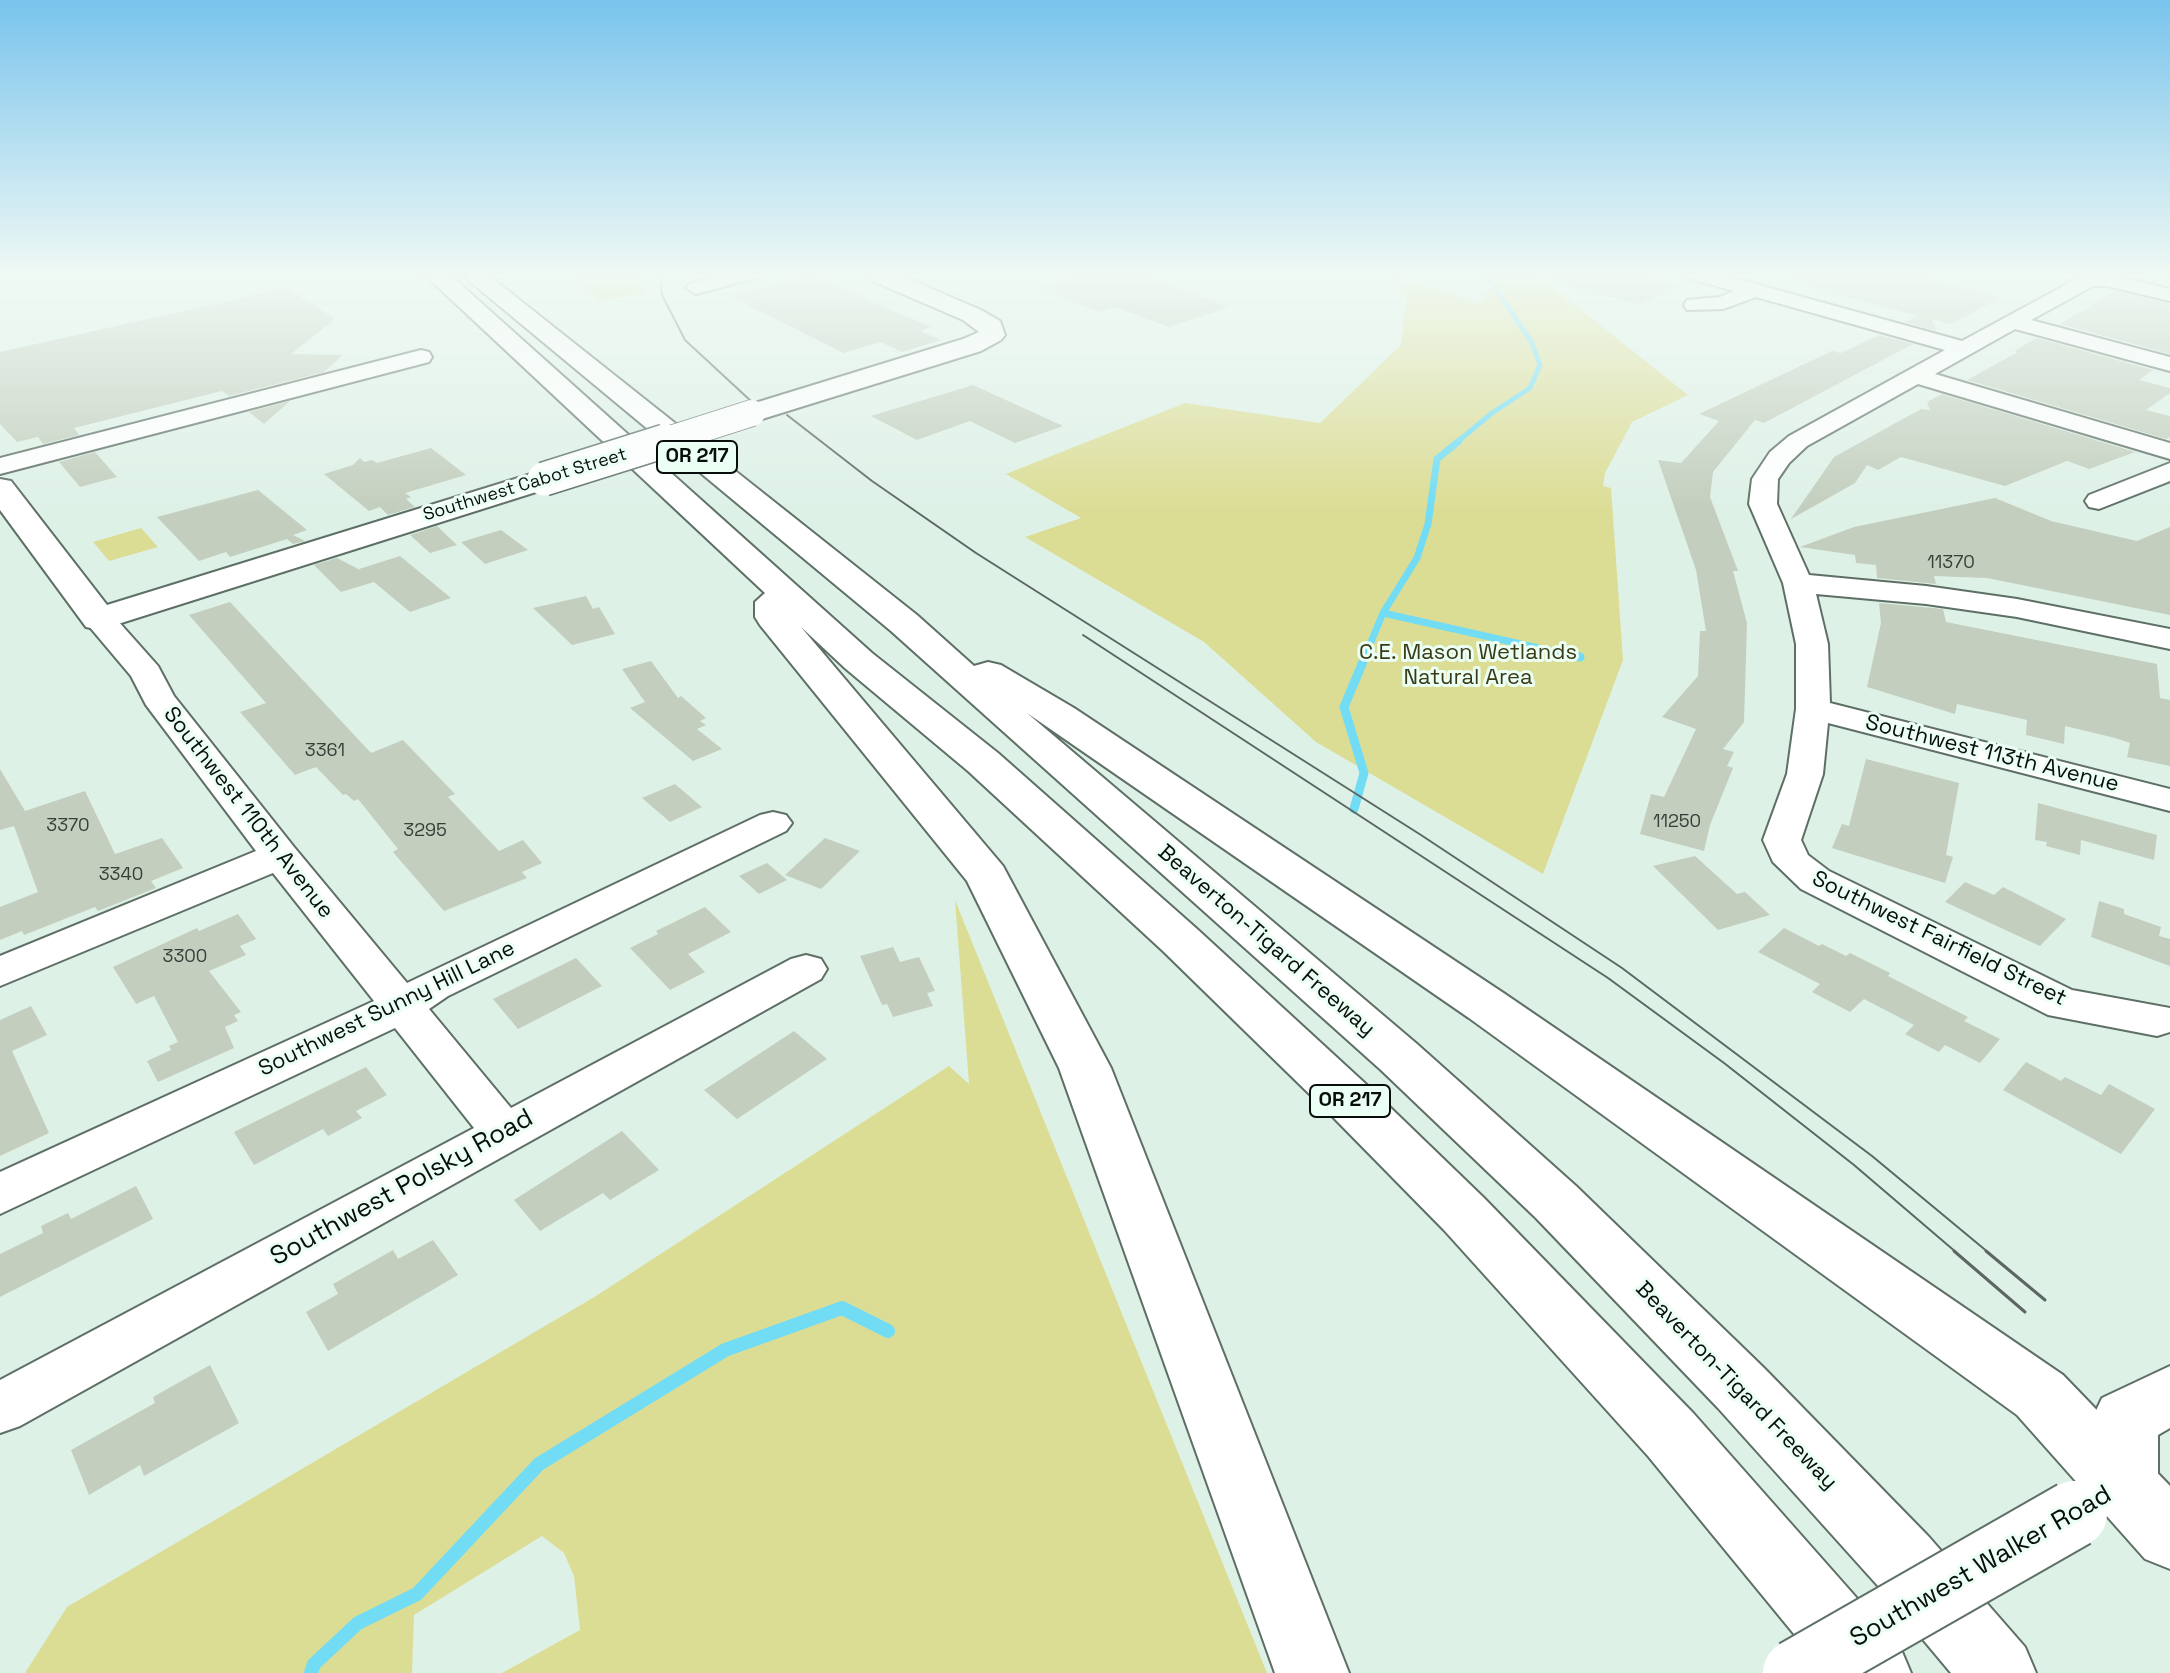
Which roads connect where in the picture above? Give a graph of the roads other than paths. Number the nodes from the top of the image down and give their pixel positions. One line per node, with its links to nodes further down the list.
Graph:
1 (504, 352): 14 (main road, OR 217)
2 (573, 352): 17 (main road, Beaverton-Tigard Freeway / OR 217)
3 (948, 352): 16 (main road, Southwest Cabot Street, bridge)
4 (1957, 352): 8 (street, Southwest Fairfield Street)
5 (2125, 352): 7 (street)
6 (421, 357): 10 (street)
7 (2170, 364)
8 (1915, 376): 9 (street); 15 (street, Southwest Fairfield Street)
9 (2170, 451)
10 (0, 466)
11 (2170, 471): 13 (street)
12 (0, 488): 16 (main road, Southwest 110th Avenue)
13 (2099, 501)
14 (773, 583): 33 (main road); 35 (main road, OR 217)
15 (1798, 583): 18 (street); 19 (street, Southwest Fairfield Street)
16 (99, 619): 22 (street, Southwest 110th Avenue)
17 (904, 623): 31 (main road); 36 (main road, Beaverton-Tigard Freeway / OR 217)
18 (2170, 639)
19 (1813, 709): 20 (street, Southwest 113th Avenue); 26 (street, Southwest Fairfield Street)
20 (2170, 800)
21 (773, 823): 25 (street, Southwest Sunny Hill Lane)
22 (280, 856): 24 (street); 25 (street, Southwest 110th Avenue)
23 (806, 969): 27 (street, Southwest Polsky Road)
24 (0, 972)
25 (402, 1006): 27 (street, Southwest 110th Avenue); 28 (street, Southwest Sunny Hill Lane)
26 (2157, 1020)
27 (504, 1132): 30 (street, Southwest Polsky Road)
28 (0, 1194)
29 (2170, 1395): 31 (main road, Southwest Walker Road)
30 (0, 1408)
31 (2122, 1496): 32 (main road); 34 (main road, Southwest Walker Road, bridge)
32 (2170, 1535)
33 (1312, 1673)
34 (1796, 1673)
35 (1874, 1673)
36 (1999, 1673)

